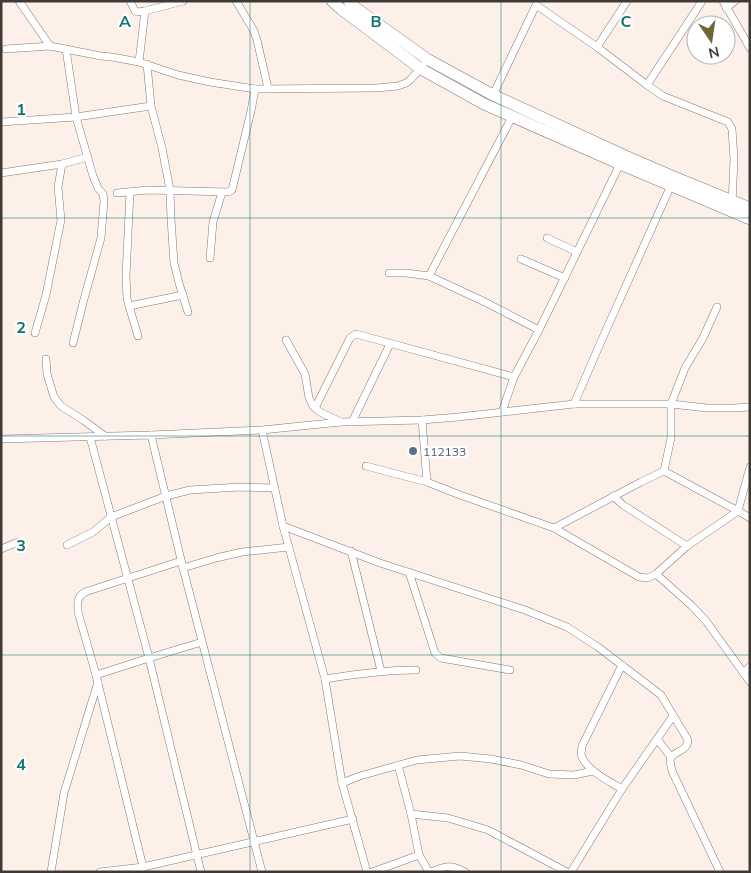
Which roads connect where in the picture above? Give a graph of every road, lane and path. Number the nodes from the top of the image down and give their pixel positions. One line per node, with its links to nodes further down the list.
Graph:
1 (19, 1): 13 (street)
2 (130, 1): 12 (street)
3 (183, 1): 12 (street)
4 (236, 1): 21 (street)
5 (332, 1): 19 (main road)
6 (349, 1): 19 (main road)
7 (627, 1): 14 (street)
8 (702, 1): 20 (street)
9 (735, 1): 11 (street)
10 (534, 3): 14 (street); 23 (street)
11 (724, 4): 15 (street)
12 (145, 11): 18 (street)
13 (50, 46): 16 (street); 17 (street)
14 (597, 47): 20 (street)
15 (750, 48)
16 (66, 49): 18 (street); 26 (street)
17 (6, 50)
18 (143, 63): 22 (street); 24 (street)
19 (424, 64): 21 (street); 23 (main road); 25 (main road)
20 (647, 85): 37 (street)
21 (268, 88): 22 (street)
22 (255, 89): 35 (street)
23 (493, 95): 25 (main road)
24 (151, 106): 26 (street); 33 (street)
25 (515, 112): 29 (main road); 45 (street)
26 (76, 117): 27 (street); 28 (street)
27 (1, 122)
28 (88, 157): 30 (street); 55 (street)
29 (622, 160): 32 (main road); 41 (street)
30 (62, 164): 31 (street); 52 (street)
31 (1, 173)
32 (673, 182): 37 (main road); 59 (street)
33 (170, 190): 34 (street); 35 (street); 47 (street)
34 (130, 192): 36 (street); 48 (street)
35 (222, 192): 42 (street)
36 (117, 193)
37 (731, 205): 38 (main road); 39 (main road)
38 (750, 208)
39 (750, 219)
40 (546, 238): 41 (street)
41 (577, 252): 46 (street)
42 (210, 258)
43 (521, 259): 46 (street)
44 (389, 273): 45 (street)
45 (429, 276): 51 (street)
46 (565, 278): 51 (street)
47 (183, 295): 48 (street); 50 (street)
48 (129, 306): 53 (street)
49 (717, 308): 60 (street)
50 (188, 312)
51 (540, 330): 58 (street)
52 (35, 333)
53 (138, 336)
54 (286, 340): 62 (street)
55 (73, 343)
56 (390, 344): 58 (street); 62 (street); 66 (street)
57 (46, 359): 69 (street)
58 (514, 377): 63 (street)
59 (574, 404): 60 (street); 63 (street)
60 (671, 404): 61 (street); 74 (street)
61 (750, 407)
62 (315, 408): 65 (street)
63 (502, 412): 64 (street)
64 (422, 420): 66 (street); 76 (street)
65 (341, 422): 66 (street); 67 (street)
66 (352, 422)
67 (262, 430): 68 (street); 77 (street)
68 (151, 435): 69 (street); 78 (street)
69 (106, 436): 70 (street)
70 (90, 437): 71 (street); 81 (street)
71 (1, 439)
72 (366, 466): 76 (street)
73 (750, 467): 75 (street)
74 (664, 471): 79 (street); 80 (street)
75 (749, 475): 80 (street)
76 (427, 482): 84 (street)
77 (275, 488): 78 (street); 83 (street)
78 (166, 496): 81 (street); 91 (street)
79 (613, 496): 84 (street); 87 (street)
80 (738, 511): 82 (street); 87 (street)
81 (111, 517): 86 (street); 94 (street)
82 (750, 518)
83 (283, 526): 88 (street); 90 (street)
84 (554, 528): 93 (street)
85 (18, 542): 89 (street)
86 (67, 545)
87 (687, 546): 93 (street)
88 (289, 547): 91 (street); 104 (street)
89 (1, 548)
90 (351, 551): 92 (street); 101 (street)
91 (182, 565): 94 (street); 95 (street)
92 (409, 572): 97 (street); 100 (street)
93 (656, 574): 102 (street)
94 (127, 578): 96 (street); 103 (street)
95 (202, 642): 96 (street); 115 (street)
96 (149, 658): 103 (street); 116 (street)
97 (622, 665): 106 (street); 110 (street)
98 (750, 666): 102 (street)
99 (416, 670): 101 (street)
100 (510, 670)
101 (381, 671): 104 (street)
102 (744, 673): 105 (street)
103 (97, 678): 118 (street); 119 (street)
104 (325, 679): 111 (street)
105 (750, 682)
106 (673, 716): 107 (street); 108 (street)
107 (657, 739): 108 (street); 112 (street)
108 (671, 757): 128 (street)
109 (398, 765): 110 (street); 111 (street); 113 (street)
110 (593, 771): 112 (street)
111 (342, 783): 114 (street)
112 (622, 788): 127 (street)
113 (410, 814): 117 (street); 127 (street)
114 (353, 820): 115 (street); 123 (street)
115 (254, 843): 116 (street); 122 (street)
116 (197, 855): 118 (street); 121 (street)
117 (419, 856): 124 (street); 125 (street)
118 (142, 869): 120 (street)
119 (51, 872)
120 (100, 872)
121 (201, 872)
122 (262, 872)
123 (367, 872)
124 (372, 872)
125 (430, 872): 126 (street)
126 (465, 872)
127 (569, 872)
128 (720, 872)

